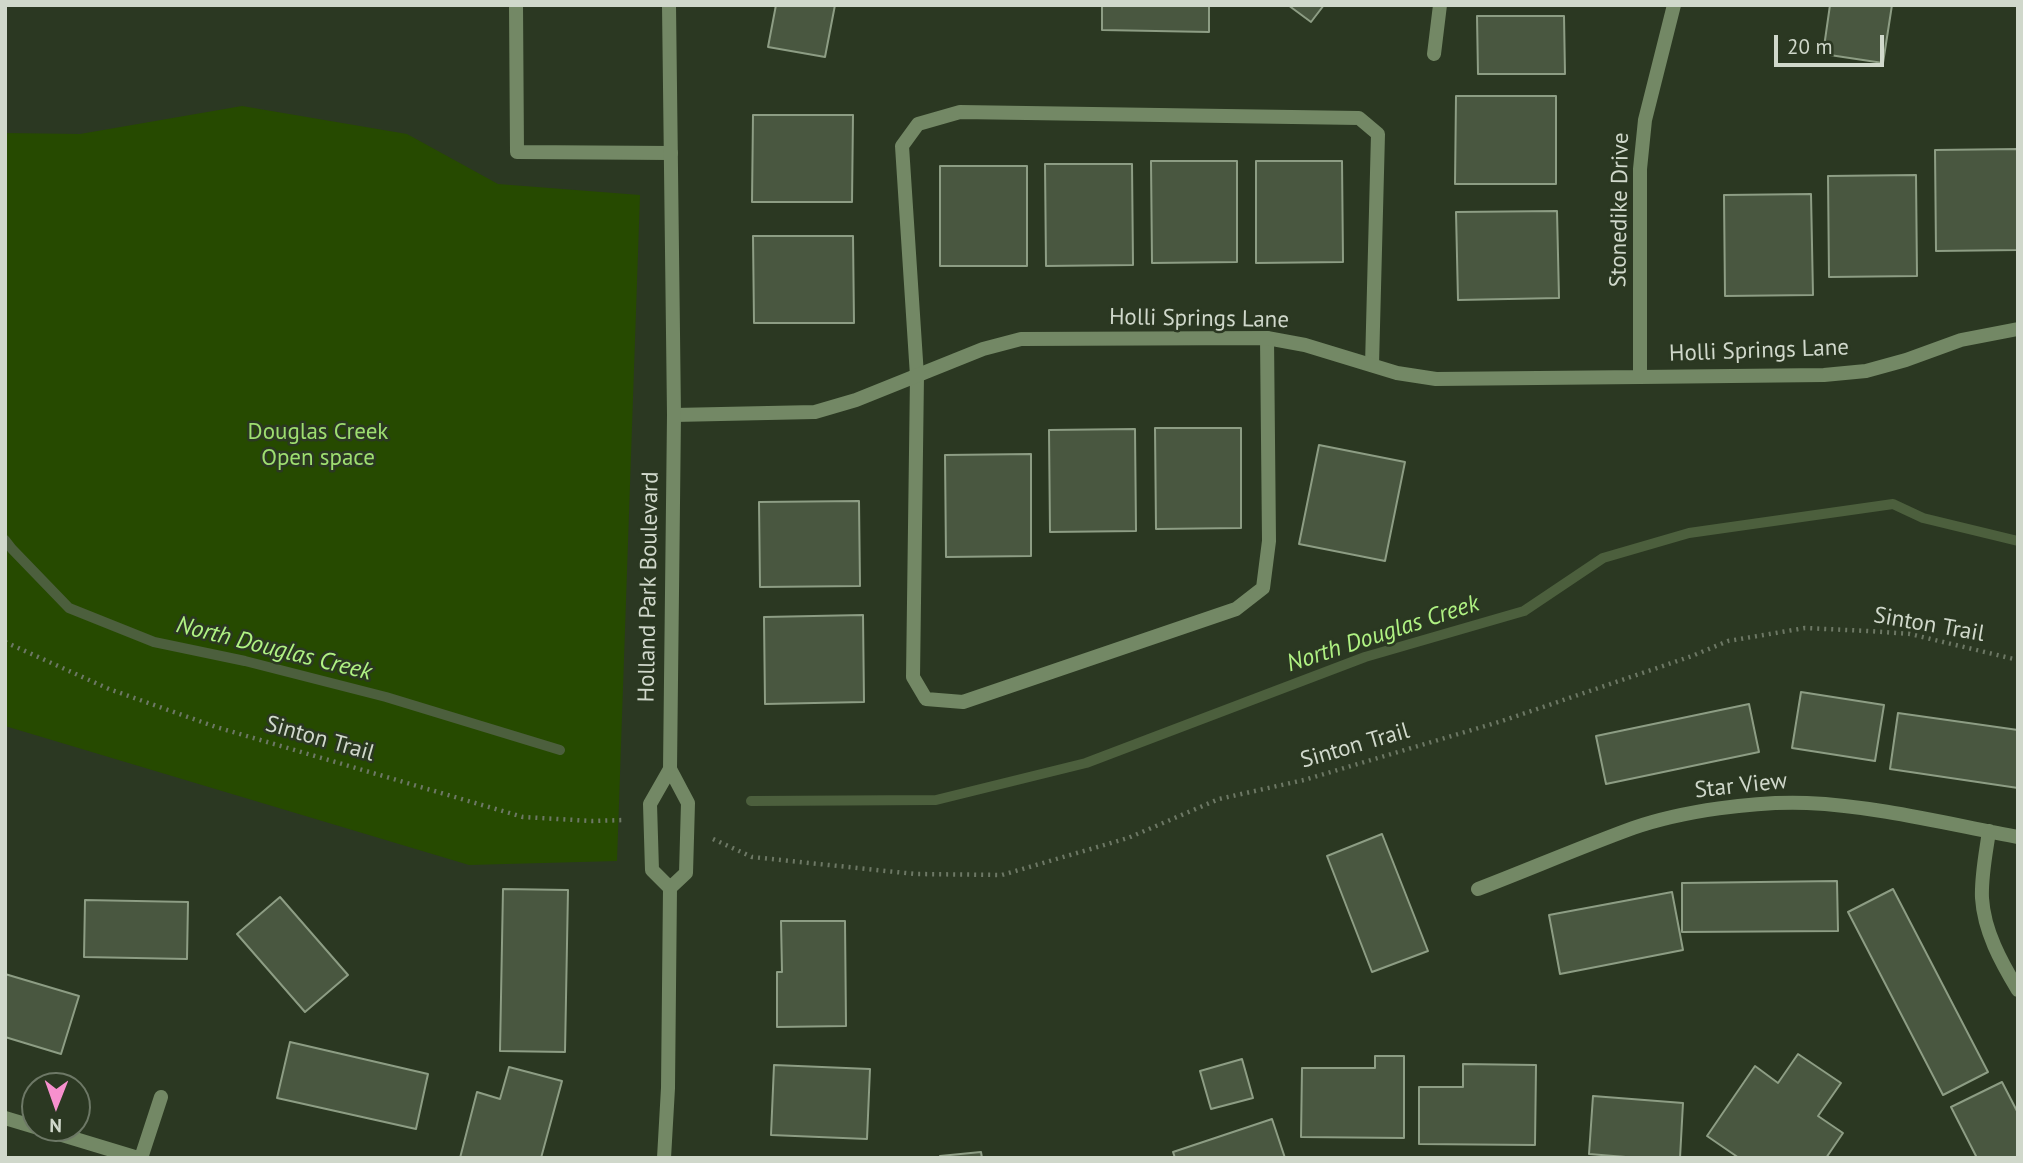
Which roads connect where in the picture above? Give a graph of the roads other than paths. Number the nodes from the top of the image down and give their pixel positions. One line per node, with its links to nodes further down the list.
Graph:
1 (516, 5): 6 (street)
2 (669, 5): 6 (street, Holland Park Boulevard)
3 (1440, 5): 5 (street)
4 (1674, 5): 11 (street, Stonedike Drive)
5 (1434, 54)
6 (671, 153): 12 (street, Holland Park Boulevard)
7 (2018, 329): 11 (street, Holli Springs Lane)
8 (1268, 338): 9 (street, Holli Springs Lane); 10 (street, Holli Springs Lane); 10 (street)
9 (1372, 365): 10 (street); 11 (street, Holli Springs Lane)
10 (917, 376): 12 (street, Holli Springs Lane)
11 (1640, 377)
12 (674, 415): 13 (street, Holland Park Boulevard)
13 (670, 769): 16 (street, Holland Park Boulevard); 16 (street)
14 (1989, 831): 15 (street, Star View); 17 (street, Star View); 18 (street)
15 (2018, 836)
16 (670, 888): 22 (street, Holland Park Boulevard)
17 (1478, 889)
18 (2018, 990)
19 (161, 1097): 21 (street)
20 (86, 1142): 21 (street)
21 (139, 1158)
22 (664, 1158)

